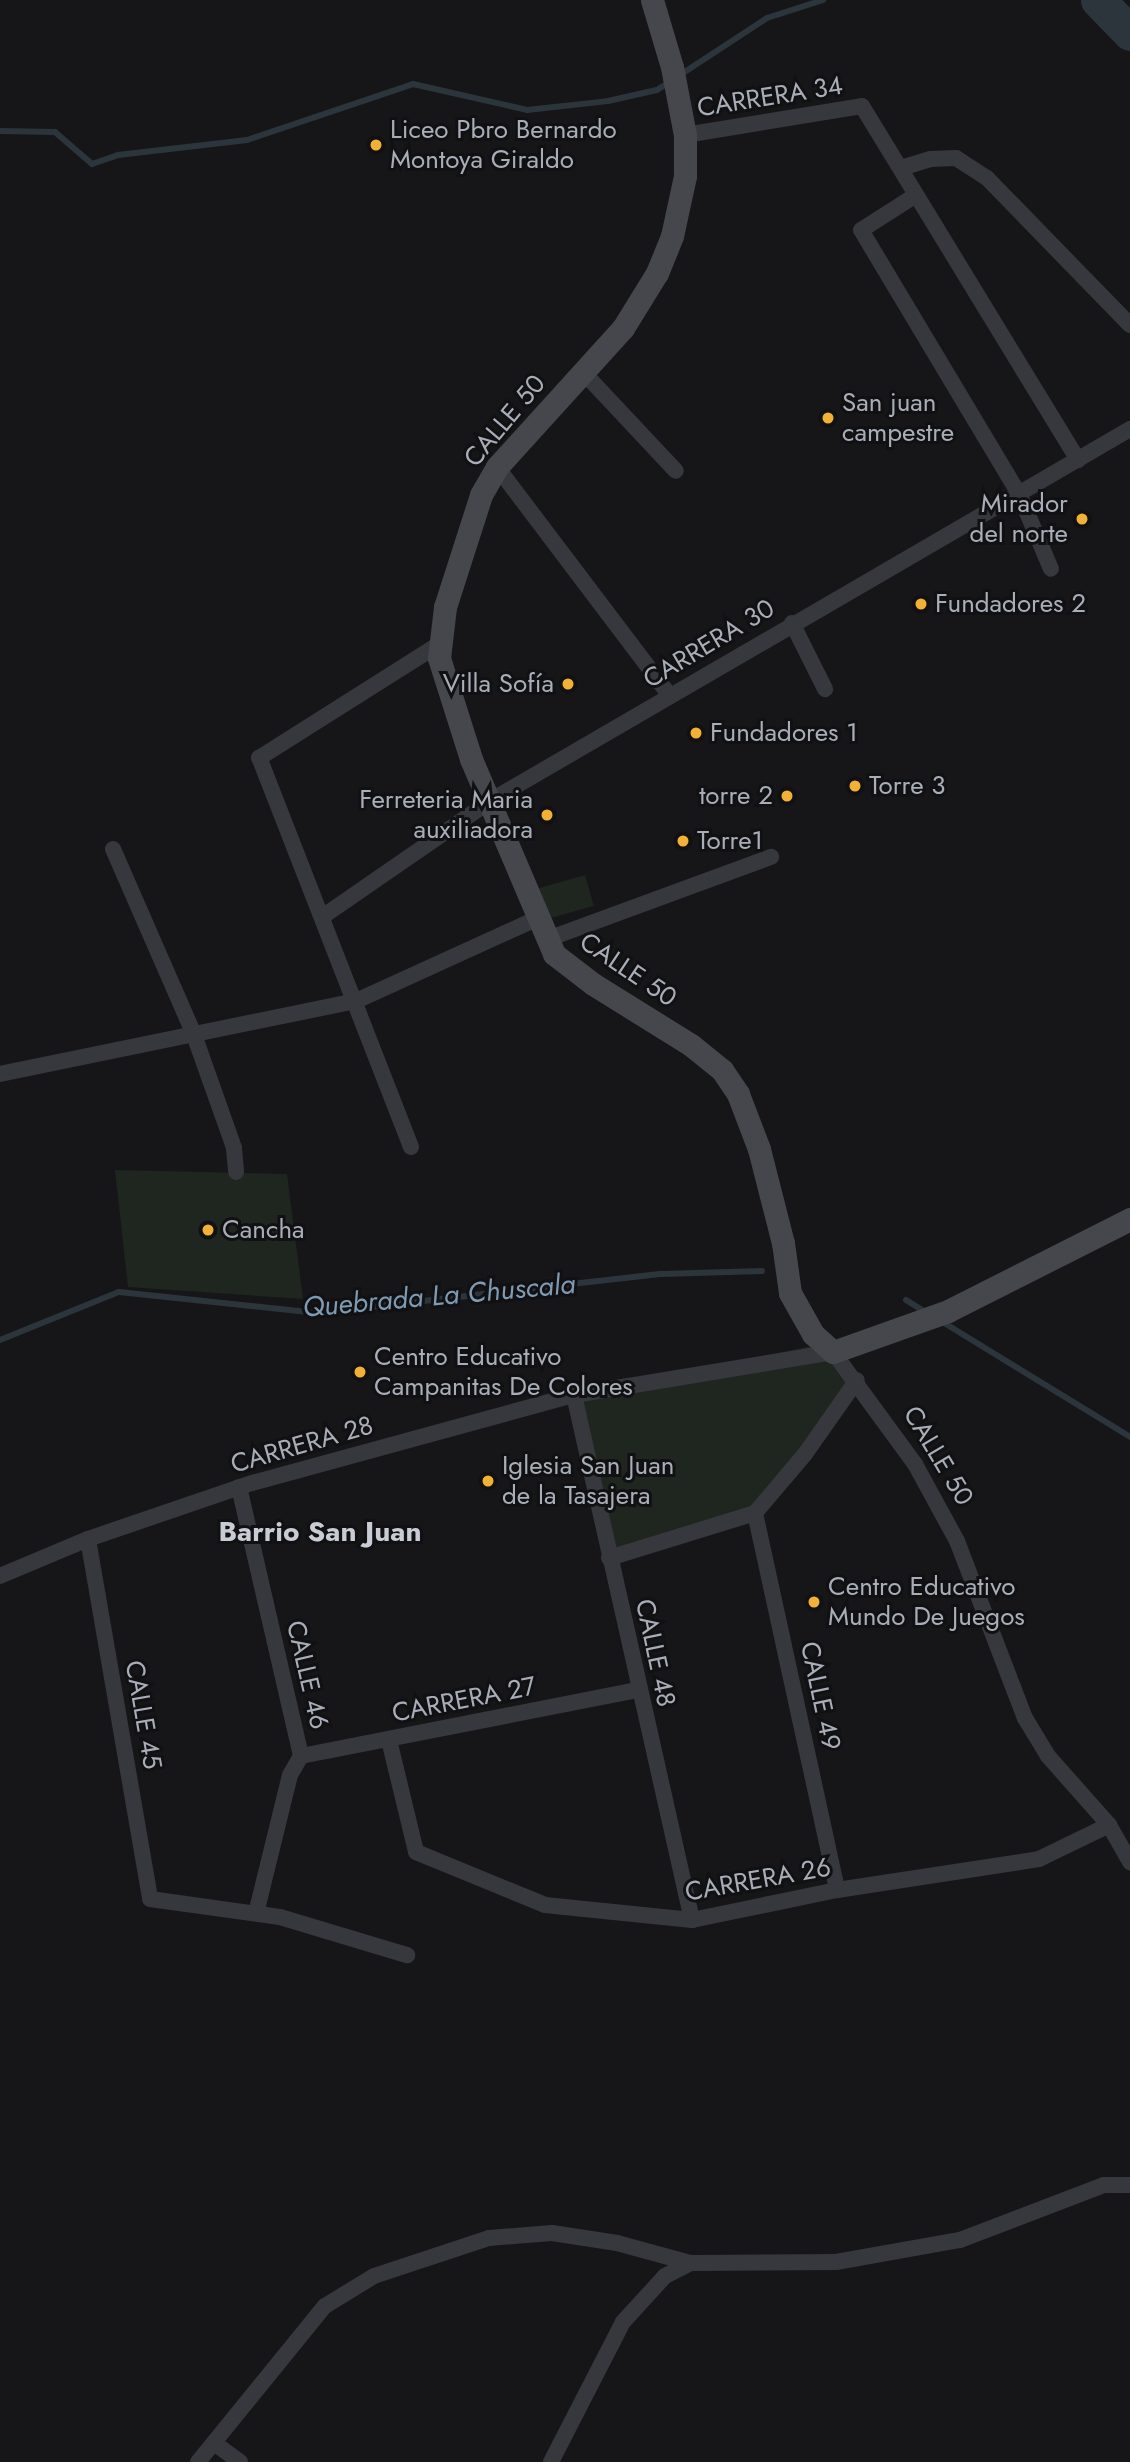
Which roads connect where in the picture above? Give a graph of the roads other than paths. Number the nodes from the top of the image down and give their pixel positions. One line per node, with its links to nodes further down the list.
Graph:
1 (652, 0): 2 (street, CALLE 50)
2 (685, 135): 3 (street, CARRERA 34); 6 (street, CALLE 50)
3 (901, 169): 4 (street); 5 (street)
4 (916, 195): 8 (street); 11 (street)
5 (1130, 325)
6 (584, 373): 9 (street, CALLE 50); 10 (street)
7 (1130, 429): 8 (street, CARRERA 30)
8 (1078, 460): 11 (street, CARRERA 30)
9 (497, 467): 14 (street, CALLE 50); 16 (street)
10 (676, 471)
11 (1020, 496): 12 (street); 13 (street, CARRERA 30)
12 (1051, 569)
13 (792, 623): 15 (street); 16 (street, CARRERA 30)
14 (441, 643): 17 (street, CALLE 50); 20 (street)
15 (825, 689)
16 (670, 696): 17 (street, CARRERA 30)
17 (490, 801): 20 (street, CARRERA 30); 21 (street, CALLE 50)
18 (113, 849): 23 (street)
19 (771, 857): 21 (street)
20 (322, 917): 22 (street)
21 (540, 930): 22 (street); 28 (street, CALLE 50)
22 (355, 1001): 23 (street); 25 (street)
23 (193, 1032): 24 (street); 26 (street)
24 (0, 1074)
25 (411, 1146)
26 (236, 1172)
27 (1130, 1219): 28 (street)
28 (833, 1352): 29 (street, CALLE 50); 30 (street, CARRERA 28)
29 (857, 1380): 32 (street); 39 (street, CALLE 50)
30 (574, 1395): 31 (street, CARRERA 28); 34 (street, CALLE 48)
31 (239, 1487): 33 (street, CARRERA 28); 38 (street, CALLE 46)
32 (755, 1513): 34 (street); 41 (street, CALLE 49)
33 (88, 1539): 35 (street, CARRERA 28); 42 (street, CALLE 45)
34 (609, 1558): 36 (street, CALLE 48)
35 (0, 1576)
36 (637, 1690): 37 (street, CARRERA 27); 43 (street, CALLE 48)
37 (389, 1740): 38 (street, CARRERA 27); 43 (street, CARRERA 26)
38 (301, 1756): 42 (street, CALLE 46)
39 (1109, 1825): 40 (street, CALLE 50); 41 (street, CARRERA 26)
40 (1130, 1862)
41 (836, 1890): 43 (street, CARRERA 26)
42 (256, 1913): 44 (street)
43 (691, 1920)
44 (407, 1955)
45 (1130, 2185): 46 (street)
46 (690, 2263): 47 (street); 50 (street)
47 (214, 2443): 48 (street); 49 (street)
48 (198, 2462)
49 (240, 2462)
50 (551, 2462)

